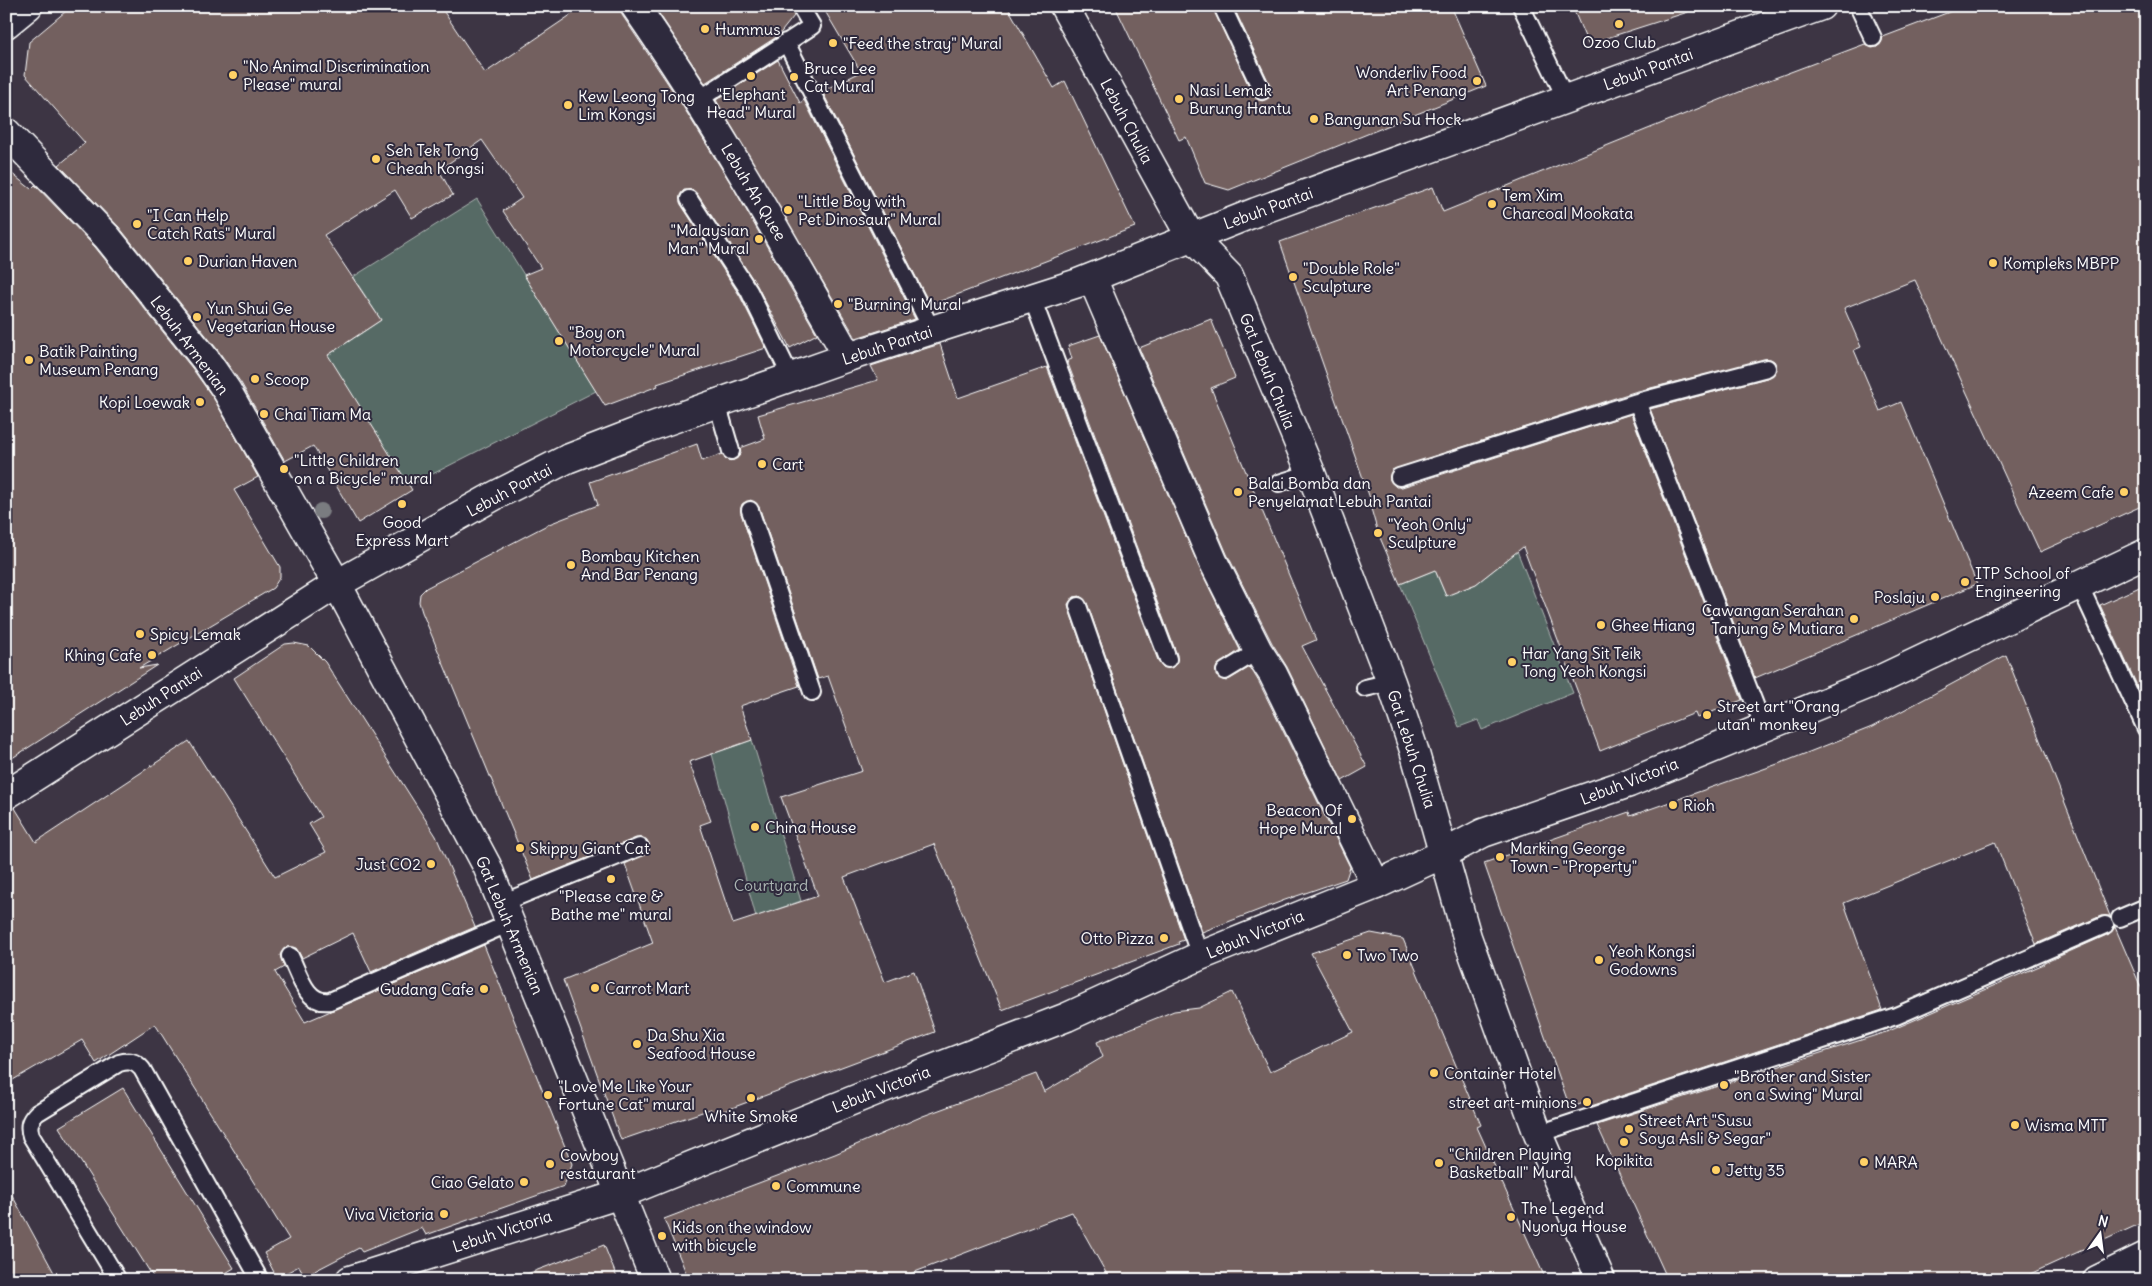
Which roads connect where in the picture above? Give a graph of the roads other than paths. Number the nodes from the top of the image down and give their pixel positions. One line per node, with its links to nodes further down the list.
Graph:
1 (28, 6): 9 (street)
2 (635, 6): 14 (street, Lebuh Ah Quee)
3 (800, 6): 11 (lane)
4 (1064, 6): 17 (street, Lebuh Chulia)
5 (1222, 6): 12 (lane)
6 (1521, 6): 13 (lane)
7 (1821, 6): 13 (street, Lebuh Pantai)
8 (1858, 6): 10 (lane)
9 (6, 24)
10 (1873, 38)
11 (786, 42): 14 (lane); 20 (lane)
12 (1262, 91)
13 (1566, 99): 17 (street, Lebuh Pantai)
14 (698, 100): 21 (street, Lebuh Ah Quee)
15 (6, 132): 32 (street, Lebuh Armenian)
16 (689, 199): 23 (lane)
17 (1190, 236): 18 (street, Lebuh Pantai); 27 (street, Gat Lebuh Chulia)
18 (1092, 278): 19 (street, Lebuh Pantai); 35 (street)
19 (1032, 298): 20 (street, Lebuh Pantai); 36 (lane)
20 (932, 330): 21 (street, Lebuh Pantai)
21 (848, 357): 23 (street, Lebuh Pantai)
22 (1767, 368): 24 (lane)
23 (791, 377): 25 (street, Lebuh Pantai)
24 (1638, 402): 28 (lane); 39 (lane)
25 (717, 403): 26 (lane); 32 (street, Lebuh Pantai)
26 (731, 451)
27 (1311, 473): 29 (lane); 43 (street, Gat Lebuh Chulia)
28 (1398, 477)
29 (1279, 484)
30 (750, 510): 38 (lane)
31 (2146, 553): 33 (street, Lebuh Victoria)
32 (337, 584): 41 (street, Lebuh Pantai); 46 (street, Gat Lebuh Armenian)
33 (2079, 584): 39 (street, Lebuh Victoria); 40 (lane)
34 (1078, 606): 48 (lane)
35 (1258, 651): 37 (lane); 44 (street)
36 (1168, 659)
37 (1224, 671)
38 (812, 692)
39 (1764, 728): 43 (street, Lebuh Victoria)
40 (2146, 728)
41 (6, 795)
42 (640, 847): 46 (lane)
43 (1445, 853): 44 (street, Lebuh Victoria); 49 (street, Gat Lebuh Chulia)
44 (1376, 885): 48 (street, Lebuh Victoria)
45 (2146, 907): 49 (lane)
46 (506, 913): 47 (lane); 50 (street, Gat Lebuh Armenian)
47 (290, 956)
48 (1200, 956): 50 (street, Lebuh Victoria)
49 (1538, 1134): 57 (street, Gat Lebuh Chulia)
50 (621, 1194): 52 (street, Lebuh Victoria); 56 (street, Gat Lebuh Armenian)
51 (2146, 1256): 58 (street)
52 (398, 1272): 55 (street, Lebuh Victoria)
53 (118, 1280): 54 (lane)
54 (260, 1280)
55 (350, 1280)
56 (655, 1280)
57 (1601, 1280)
58 (2098, 1280)

